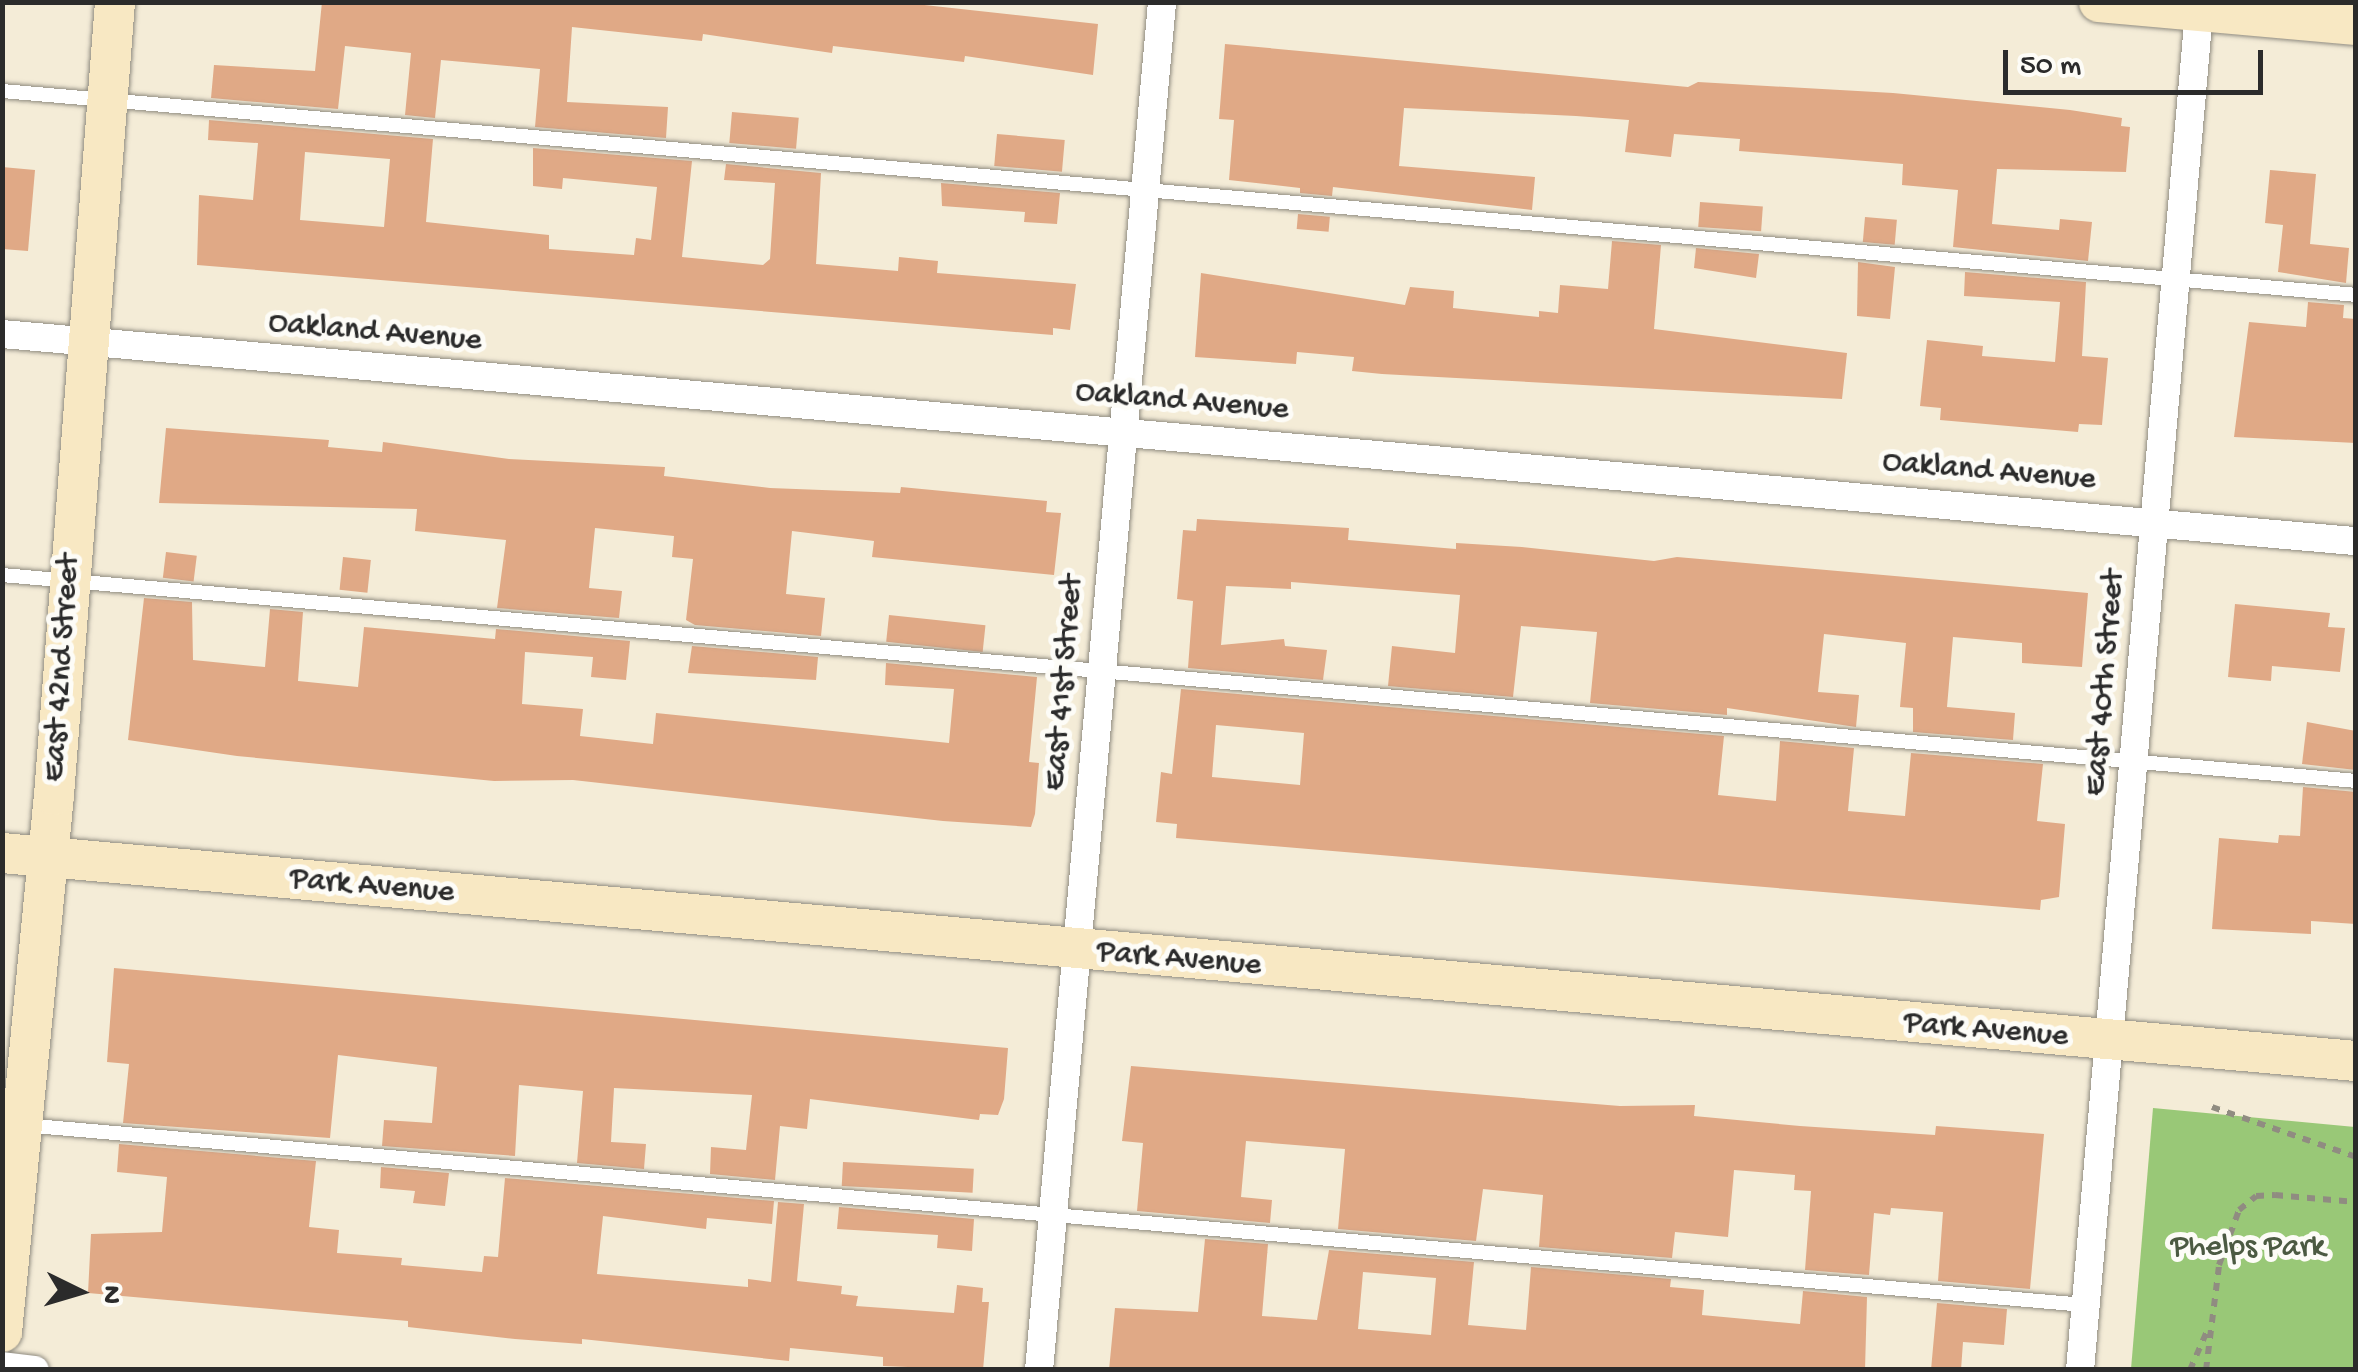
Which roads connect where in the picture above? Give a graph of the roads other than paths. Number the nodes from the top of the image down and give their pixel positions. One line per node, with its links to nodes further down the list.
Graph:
1 (115, 2): 7 (street, East 42nd Street)
2 (1162, 2): 8 (street, East 41st Street)
3 (2099, 2): 4 (street)
4 (2199, 7): 5 (street); 9 (street, East 40th Street)
5 (2356, 25)
6 (2, 90): 7 (lane)
7 (108, 100): 8 (lane); 12 (street, East 42nd Street)
8 (1146, 185): 9 (lane); 13 (street, East 41st Street)
9 (2176, 279): 10 (lane); 14 (street, East 40th Street)
10 (2356, 295)
11 (2, 334): 12 (street, Oakland Avenue)
12 (89, 343): 13 (street, Oakland Avenue); 17 (street, East 42nd Street)
13 (1124, 432): 14 (street, Oakland Avenue); 18 (street, East 41st Street)
14 (2156, 523): 15 (street, Oakland Avenue); 19 (street, East 40th Street)
15 (2356, 541)
16 (2, 575): 17 (lane)
17 (69, 582): 18 (lane); 22 (street, East 42nd Street)
18 (1101, 672): 19 (lane); 23 (street, East 41st Street)
19 (2136, 759): 20 (lane); 24 (street, East 40th Street)
20 (2356, 780)
21 (2, 853): 22 (street, Park Avenue)
22 (48, 858): 23 (street, Park Avenue); 26 (street, East 42nd Street)
23 (1077, 951): 24 (street, Park Avenue); 27 (street, East 41st Street)
24 (2106, 1042): 25 (street, Park Avenue); 28 (street, East 40th Street)
25 (2356, 1061)
26 (12, 1125): 27 (lane); 29 (street, East 42nd Street)
27 (1053, 1218): 28 (lane); 32 (street, East 41st Street)
28 (2086, 1305): 33 (street, East 40th Street)
29 (2, 1332)
30 (2, 1366): 31 (street)
31 (35, 1370)
32 (1039, 1370)
33 (2080, 1370)

